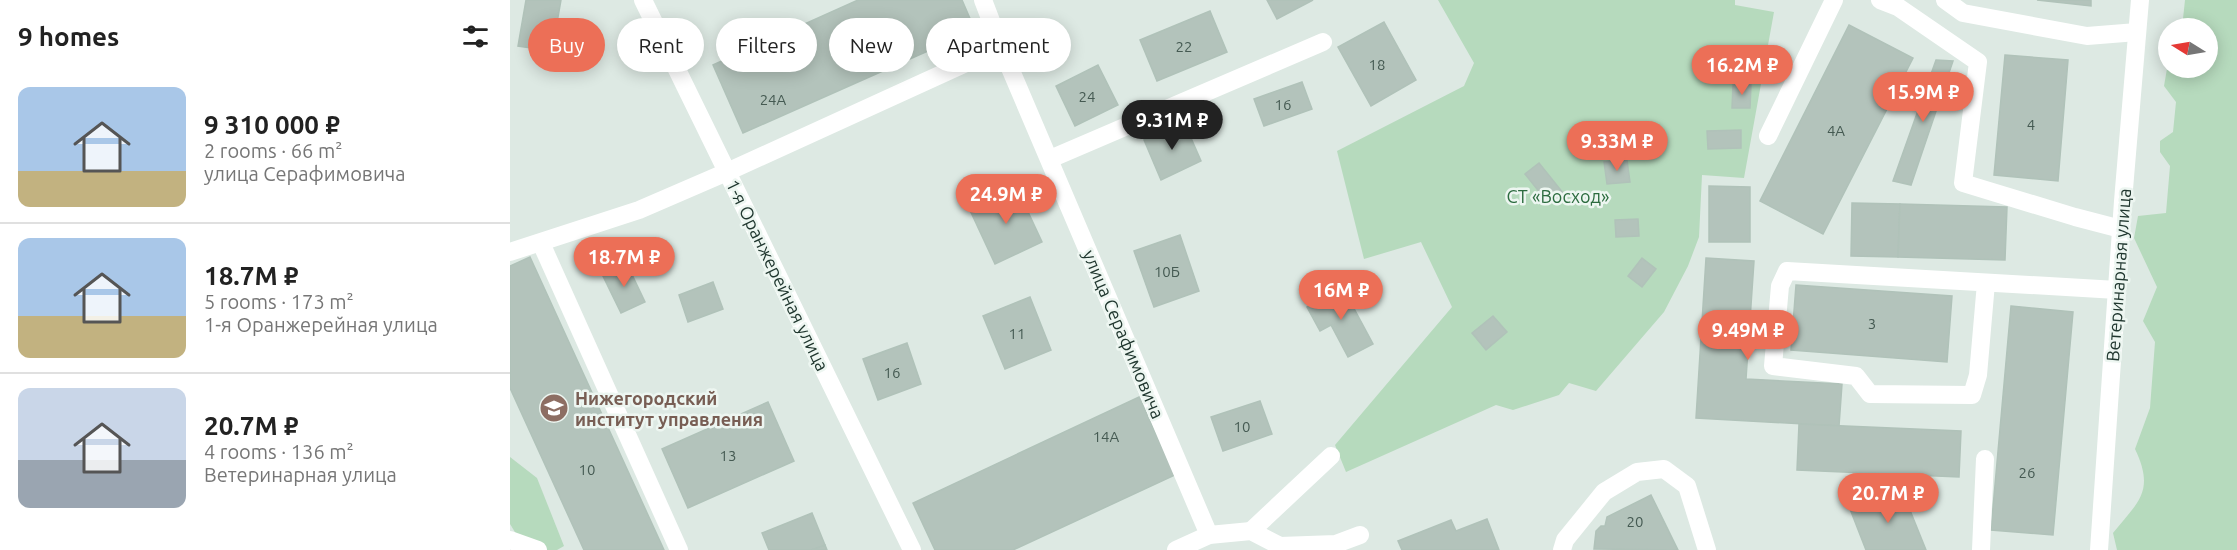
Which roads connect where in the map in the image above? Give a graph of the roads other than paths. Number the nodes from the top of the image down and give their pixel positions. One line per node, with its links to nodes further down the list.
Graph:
1 (643, 0): 14 (street, 1-я Оранжерейная улица)
2 (983, 0): 7 (street, улица Серафимовича)
3 (1834, 0): 12 (street)
4 (1880, 0): 15 (street)
5 (1946, 0): 8 (street)
6 (2140, 0): 8 (street, Ветеринарная улица)
7 (990, 18)
8 (2138, 32): 15 (street, Ветеринарная улица)
9 (1323, 42): 13 (street)
10 (946, 72): 14 (street)
11 (1012, 72): 13 (street, улица Серафимовича)
12 (1768, 136)
13 (1050, 159): 23 (street, улица Серафимовича)
14 (727, 172): 16 (street); 29 (street, 1-я Оранжерейная улица)
15 (2121, 229): 19 (street, Ветеринарная улица)
16 (541, 243): 17 (street); 28 (street)
17 (510, 252)
18 (1986, 283): 18 (street); 19 (street)
19 (2117, 291): 33 (street, Ветеринарная улица)
20 (1331, 456): 22 (street)
21 (1985, 459): 32 (street)
22 (1251, 531): 23 (street); 24 (street)
23 (1209, 535): 30 (street)
24 (1360, 535)
25 (510, 540): 27 (street)
26 (1564, 545): 31 (street)
27 (538, 550)
28 (680, 550)
29 (912, 550)
30 (1176, 550)
31 (1707, 550)
32 (1981, 550)
33 (2099, 550)

